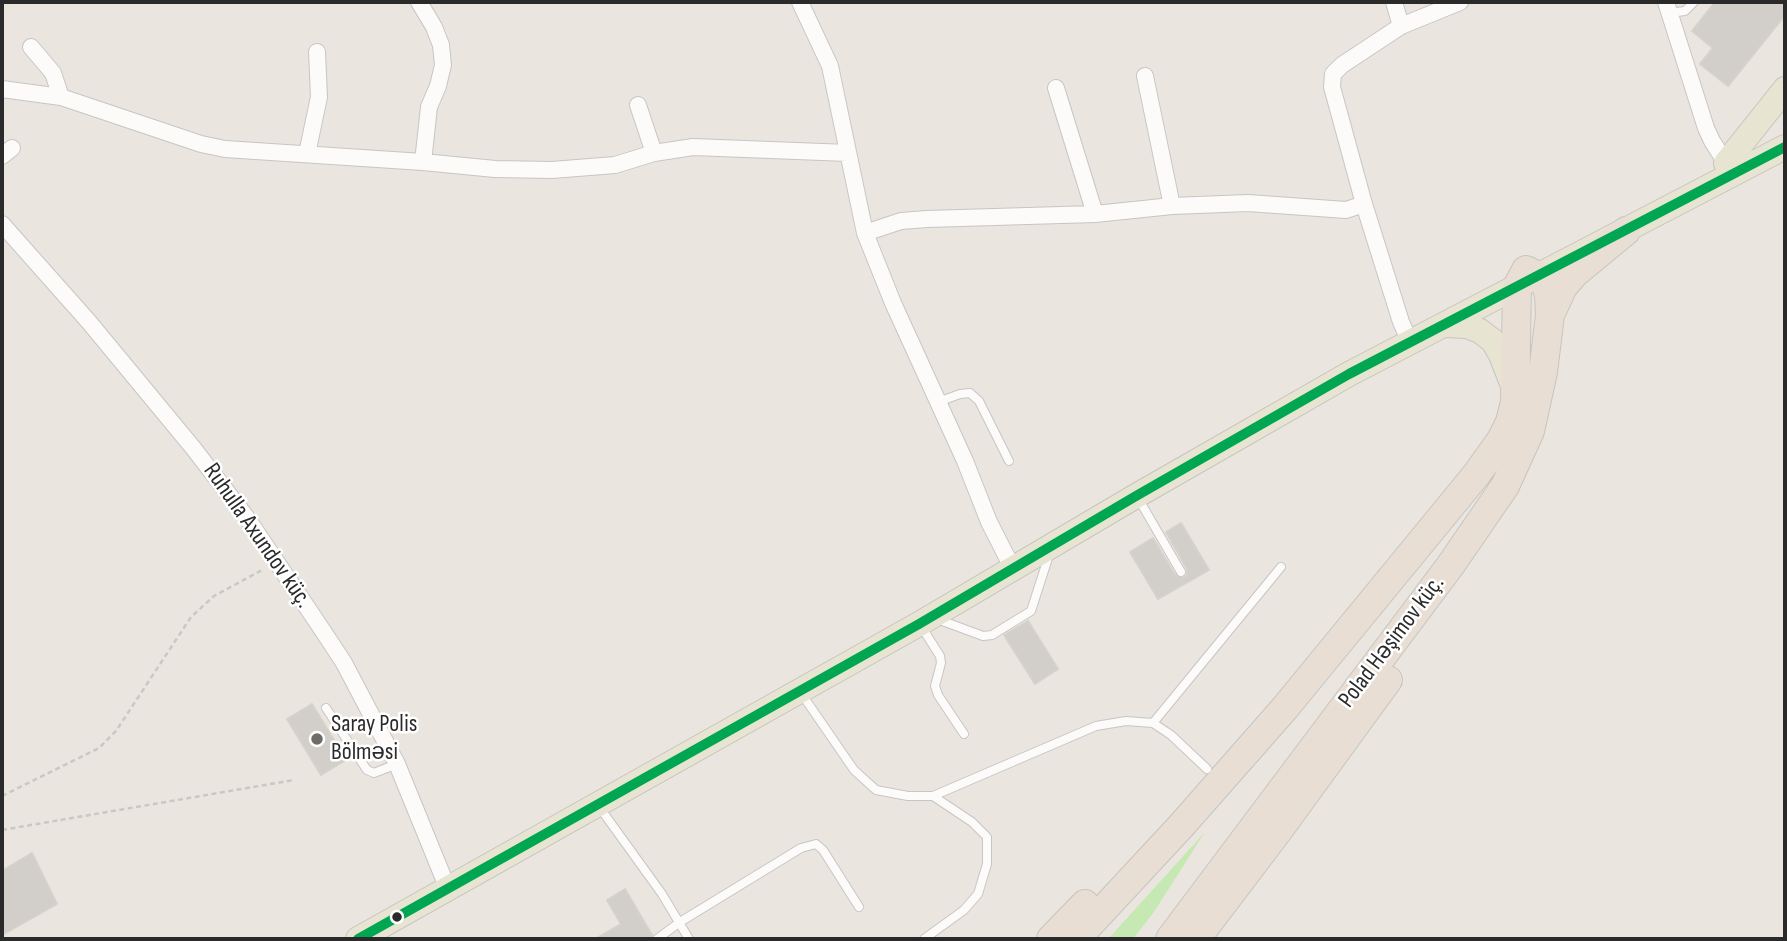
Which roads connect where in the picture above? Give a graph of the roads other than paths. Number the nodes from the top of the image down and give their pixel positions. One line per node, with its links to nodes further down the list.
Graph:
1 (419, 2): 21 (street)
2 (800, 2): 19 (street)
3 (1394, 2): 7 (street)
4 (1460, 2): 7 (street)
5 (1694, 2): 6 (lane)
6 (1667, 8): 22 (street)
7 (1401, 26): 23 (street)
8 (31, 47): 14 (street)
9 (317, 52): 20 (street)
10 (1145, 76): 24 (street)
11 (1056, 88): 25 (street)
12 (2, 89): 14 (street)
13 (1785, 89): 22 (main road)
14 (61, 97): 20 (street)
15 (638, 105): 18 (street)
16 (1785, 131): 22 (main road)
17 (1785, 147): 27 (main road)
18 (654, 153): 19 (street); 21 (street)
19 (848, 153): 28 (street)
20 (307, 154): 21 (street)
21 (423, 162)
22 (1726, 163): 29 (main road)
23 (1364, 204): 24 (street); 32 (street)
24 (1172, 206): 25 (street)
25 (1095, 214): 28 (street)
26 (2, 225): 48 (street, Ruhulla Axundov küç.)
27 (1626, 231): 30 (highway); 31 (main road)
28 (865, 233): 34 (street)
29 (1526, 270): 30 (highway); 32 (main road); 33 (highway, Polad Həşimov küç.)
30 (1550, 315): 36 (highway, Polad Həşimov küç.)
31 (1443, 326): 32 (main road); 33 (main road)
32 (1415, 339): 37 (main road)
33 (1515, 392): 38 (highway, Polad Həşimov küç.)
34 (938, 402): 35 (lane); 41 (street)
35 (1009, 461)
36 (1506, 486): 61 (highway, Polad Həşimov küç.); 62 (highway)
37 (1136, 496): 39 (main road); 42 (lane)
38 (1422, 540): 49 (highway); 60 (highway, Polad Həşimov küç.)
39 (1052, 546): 41 (main road); 43 (lane)
40 (1281, 567): 46 (lane)
41 (1013, 569): 43 (main road)
42 (1181, 572)
43 (925, 620): 44 (main road); 47 (lane)
44 (800, 691): 50 (lane); 51 (main road)
45 (326, 708): 48 (lane)
46 (1153, 723): 49 (lane); 50 (lane)
47 (964, 734)
48 (397, 764): 52 (street, Ruhulla Axundov küç.)
49 (1208, 769): 59 (highway)
50 (933, 796): 58 (lane)
51 (598, 805): 52 (main road); 54 (lane)
52 (448, 889): 55 (main road)
53 (859, 907): 54 (lane)
54 (680, 922): 56 (lane); 57 (lane)
55 (359, 939)
56 (657, 939)
57 (689, 939)
58 (924, 939)
59 (1051, 939)
60 (1076, 939)
61 (1170, 939)
62 (1196, 939)

